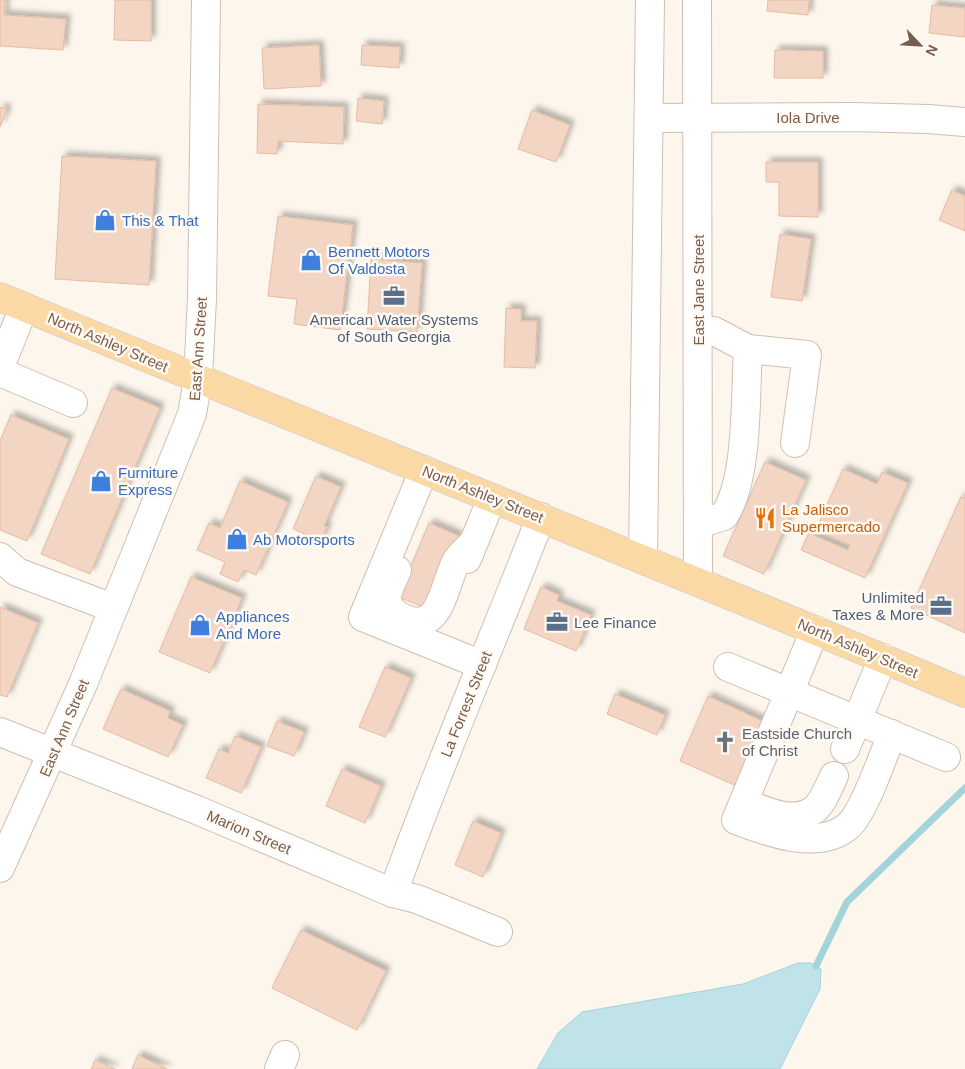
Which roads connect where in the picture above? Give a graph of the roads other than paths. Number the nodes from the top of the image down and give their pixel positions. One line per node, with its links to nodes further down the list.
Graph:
1 (206, 0): 12 (street, East Ann Street)
2 (650, 0): 5 (street)
3 (697, 0): 4 (street, East Jane Street)
4 (697, 116): 5 (street, Iola Drive); 6 (street, Iola Drive); 8 (street, East Jane Street)
5 (650, 118): 22 (street)
6 (965, 122)
7 (12, 302): 10 (street); 12 (main road, North Ashley Street)
8 (698, 331): 9 (street); 18 (street, East Jane Street)
9 (748, 350): 14 (street); 18 (street)
10 (0, 367)
11 (0, 372): 13 (street)
12 (198, 379): 15 (main road, North Ashley Street); 24 (street, East Ann Street)
13 (73, 403)
14 (795, 443)
15 (424, 470): 16 (main road, North Ashley Street); 19 (street)
16 (492, 498): 17 (main road, North Ashley Street); 20 (street)
17 (541, 517): 22 (main road, North Ashley Street); 28 (street, La Forrest Street)
18 (698, 524): 23 (street, East Jane Street)
19 (397, 535): 20 (street); 26 (street)
20 (473, 543): 26 (street)
21 (0, 557): 24 (street)
22 (643, 558): 23 (main road, North Ashley Street)
23 (698, 580): 25 (main road, North Ashley Street)
24 (113, 608): 36 (street, East Ann Street)
25 (815, 630): 27 (main road, North Ashley Street); 30 (street)
26 (432, 644): 28 (street)
27 (883, 658): 31 (main road, North Ashley Street); 32 (street)
28 (482, 665): 41 (street, La Forrest Street)
29 (728, 667): 30 (street)
30 (788, 690): 32 (street); 39 (street)
31 (965, 693)
32 (857, 719): 34 (street); 35 (street)
33 (0, 732): 36 (street, Marion Street)
34 (892, 734): 37 (street); 39 (street)
35 (845, 749)
36 (54, 753): 40 (street, East Ann Street); 41 (street, Marion Street)
37 (946, 757)
38 (834, 776): 39 (street)
39 (744, 802)
40 (0, 868)
41 (393, 893): 42 (street, Marion Street)
42 (498, 932)

